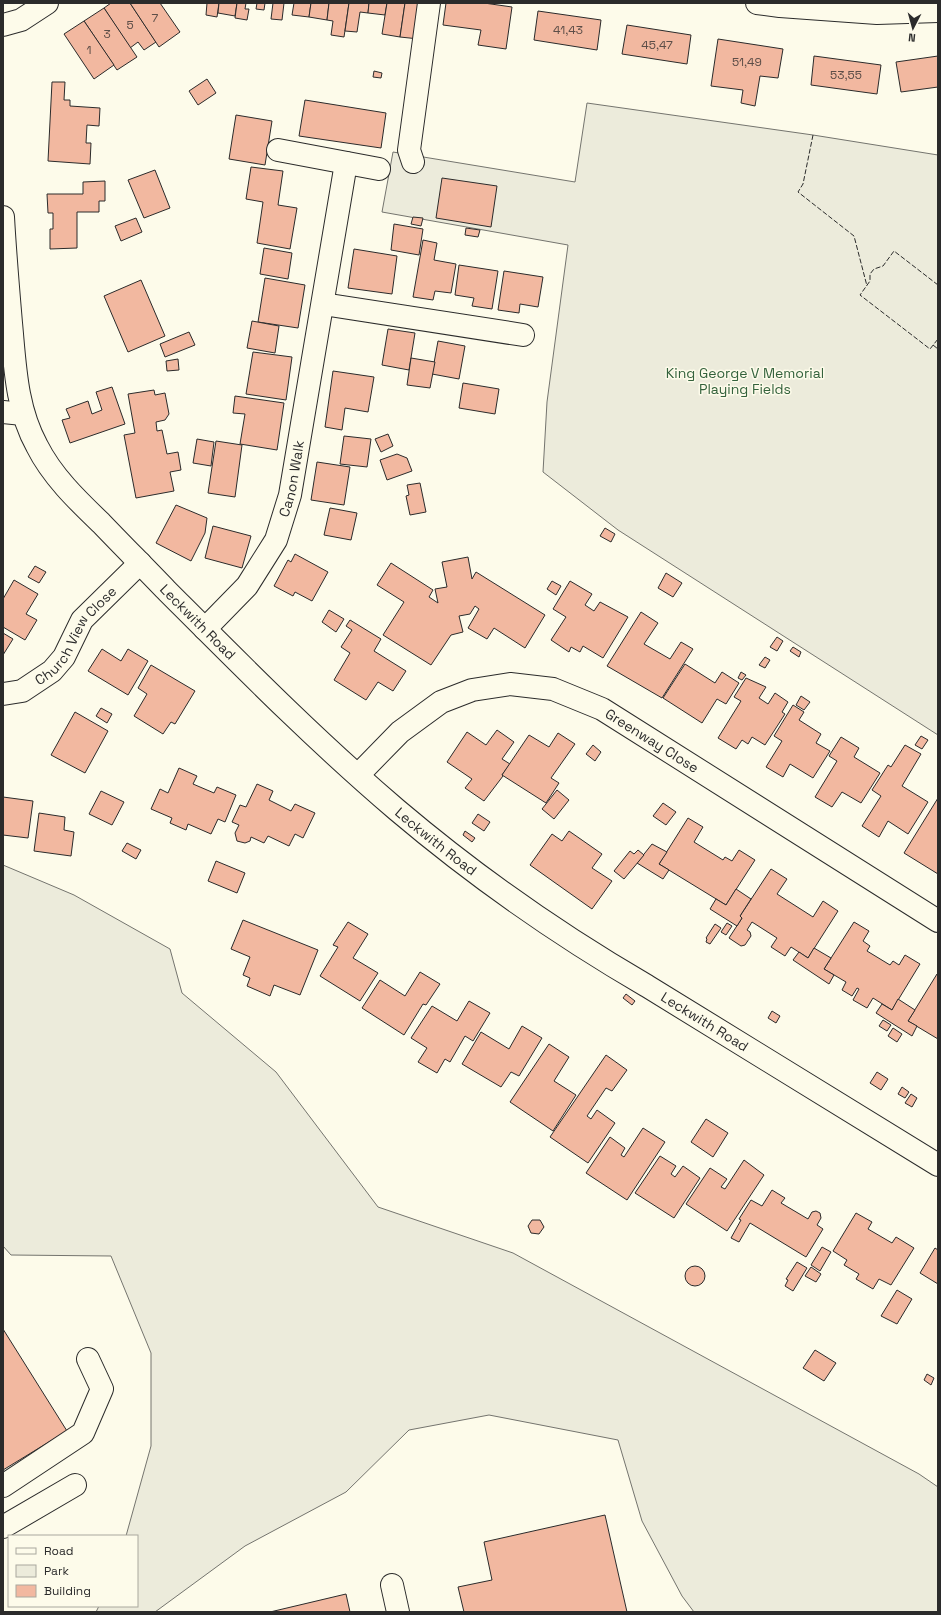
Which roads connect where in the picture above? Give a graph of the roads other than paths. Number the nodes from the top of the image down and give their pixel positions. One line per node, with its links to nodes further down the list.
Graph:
1 (47, 3): 6 (street)
2 (429, 3): 8 (street)
3 (757, 3): 4 (street)
4 (839, 7): 5 (street)
5 (938, 11)
6 (3, 25)
7 (278, 150): 9 (street)
8 (413, 162)
9 (346, 163): 10 (street); 12 (street, Canon Walk)
10 (379, 169)
11 (3, 217): 14 (street, Leckwith Road)
12 (323, 304): 13 (street); 16 (street, Canon Walk)
13 (523, 335)
14 (13, 413): 15 (street, Leckwith Road)
15 (140, 564): 16 (street, Leckwith Road); 17 (street, Church View Close)
16 (206, 629): 18 (street, Leckwith Road)
17 (3, 694)
18 (358, 775): 19 (street, Greenway Close); 20 (street, Leckwith Road)
19 (938, 921)
20 (938, 1165)
21 (88, 1359): 23 (street)
22 (74, 1485): 24 (street)
23 (3, 1486)
24 (3, 1527)
25 (392, 1585): 26 (street)
26 (398, 1612)

